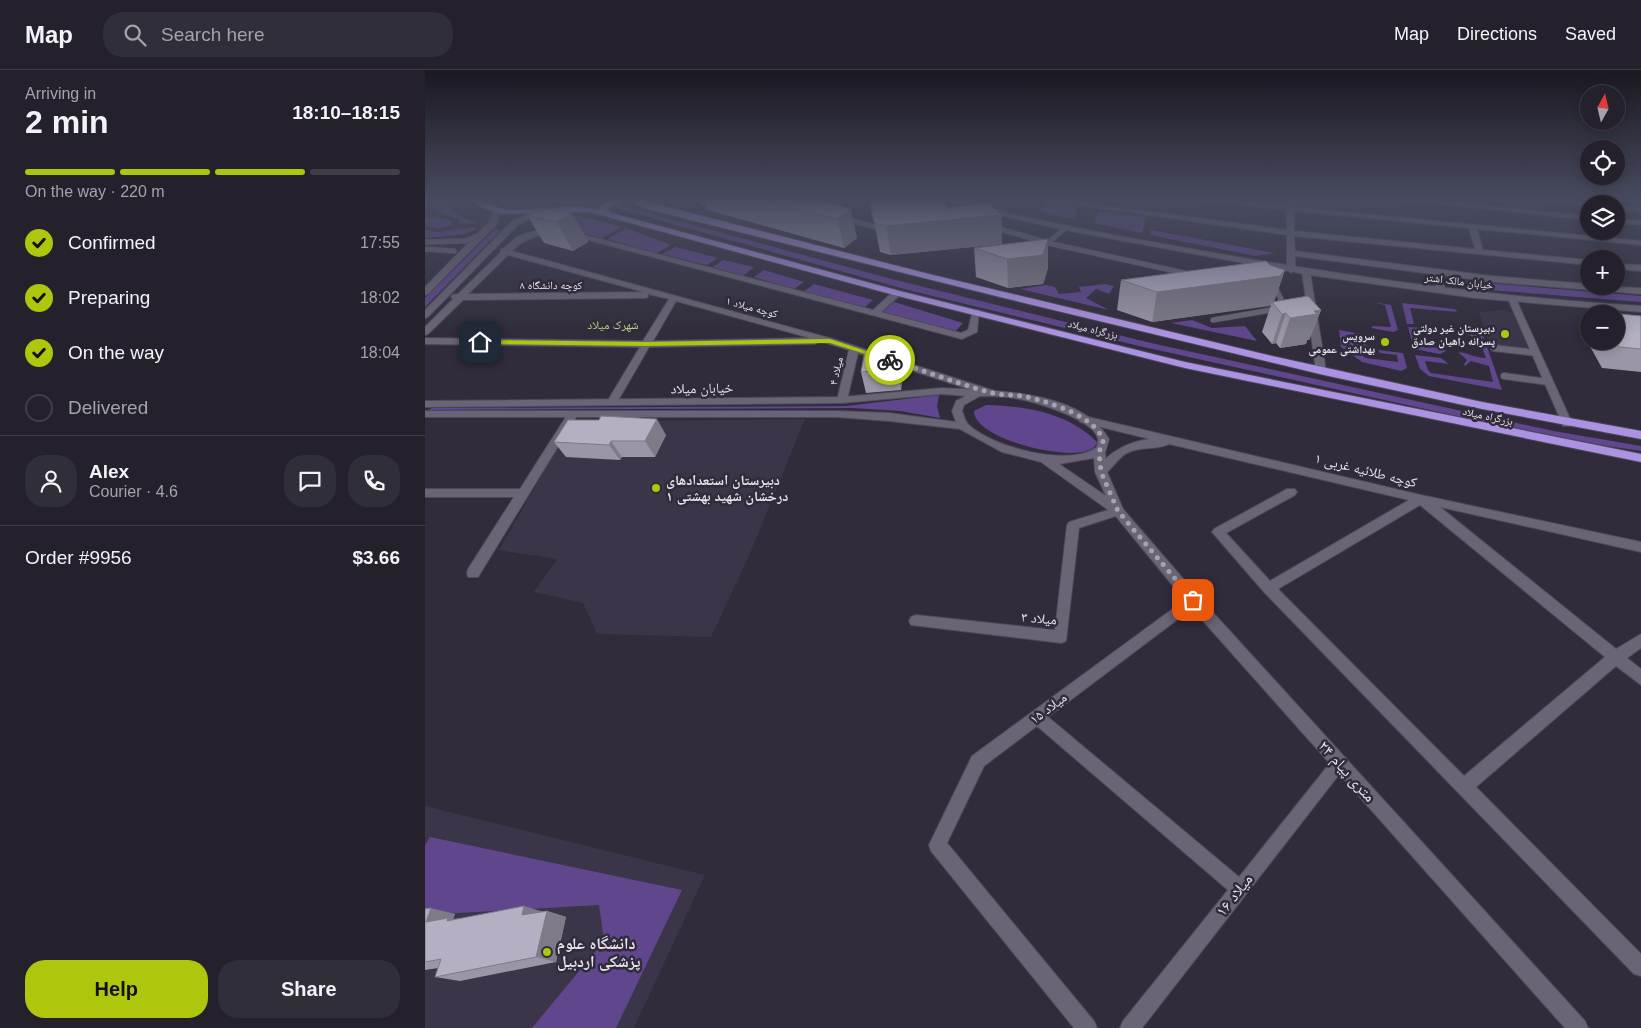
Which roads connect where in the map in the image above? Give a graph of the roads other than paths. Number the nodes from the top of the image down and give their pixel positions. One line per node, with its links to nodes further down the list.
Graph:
1 (472, 245): 29 (street)
2 (495, 245): 32 (street)
3 (513, 245): 15 (street)
4 (614, 245): 38 (street)
5 (720, 245): 30 (highway, بزرگراه میلاد)
6 (802, 245): 48 (highway, بزرگراه میلاد)
7 (1045, 245): 16 (lane)
8 (1055, 245): 25 (lane)
9 (1155, 245): 22 (street, خیابان مالک اشتر)
10 (1290, 245): 17 (street)
11 (1401, 245): 18 (street)
12 (1478, 245): 18 (street)
13 (425, 249): 14 (lane)
14 (454, 251)
15 (504, 251): 31 (street, کوچه میلاد ۱); 33 (street)
16 (1032, 252)
17 (1290, 252): 22 (street); 24 (street)
18 (1480, 253): 19 (street)
19 (1580, 262)
20 (1625, 267): 21 (street)
21 (1641, 268)
22 (1291, 270): 23 (street, خیابان مالک اشتر)
23 (1306, 272): 27 (street, خیابان مالک اشتر); 48 (street)
24 (1436, 272): 27 (street); 28 (street)
25 (1183, 282)
26 (1261, 284): 40 (lane)
27 (1441, 290): 35 (street, خیابان مالک اشتر)
28 (1641, 291)
29 (425, 292)
30 (897, 293): 37 (highway, بزرگراه میلاد); 38 (street)
31 (660, 295): 33 (street, کوچه دانشگاه ۸); 34 (street, کوچه میلاد ۱)
32 (443, 297): 33 (street, کوچه دانشگاه ۸); 39 (street)
33 (459, 297): 41 (street)
34 (673, 299): 42 (street, کوچه میلاد ۱); 44 (street)
35 (1512, 299): 36 (street, خیابان مالک اشتر); 47 (street)
36 (1641, 309)
37 (976, 312): 38 (street); 67 (highway, بزرگراه میلاد)
38 (875, 313)
39 (425, 315)
40 (1213, 320)
41 (425, 332)
42 (830, 341): 44 (street); 45 (street, کوچه میلاد ۱)
43 (425, 342): 44 (street)
44 (646, 344): 56 (street)
45 (854, 348): 49 (street, کوچه میلاد ۱); 55 (street, میلاد ۴)
46 (1494, 348): 47 (lane)
47 (1536, 353): 51 (street)
48 (1321, 371): 61 (highway, بزرگراه میلاد)
49 (929, 372): 52 (street); 54 (street, کوچه میلاد ۱)
50 (1504, 376): 51 (lane)
51 (1549, 382): 61 (street)
52 (930, 392): 53 (street, خیابان میلاد); 55 (street, خیابان میلاد)
53 (978, 393): 54 (street, خیابان میلاد); 62 (street)
54 (991, 393): 60 (street)
55 (842, 400): 56 (street, خیابان میلاد)
56 (612, 402): 57 (street, خیابان میلاد)
57 (425, 404)
58 (425, 414): 59 (street, خیابان میلاد)
59 (573, 414): 62 (street, خیابان میلاد); 70 (street)
60 (1084, 420): 64 (street, کوچه طلائیه غربی ۱); 65 (street)
61 (1567, 423): 63 (highway, بزرگراه میلاد)
62 (963, 426): 66 (street)
63 (1641, 435)
64 (1180, 442): 68 (street); 72 (street, کوچه طلائیه غربی ۱)
65 (1099, 452): 66 (street); 68 (street)
66 (1043, 458): 73 (street)
67 (1641, 458)
68 (1101, 472): 73 (street)
69 (1291, 492): 76 (street)
70 (522, 493): 71 (street); 75 (street)
71 (427, 496)
72 (1421, 499): 74 (street, کوچه طلائیه غربی ۱); 76 (street); 80 (street)
73 (1118, 511): 77 (street, ۲۴ متری پیام); 78 (street, میلاد ۳)
74 (1641, 547)
75 (473, 573)
76 (1269, 588): 84 (street)
77 (1193, 600): 82 (street, میلاد ۱۵); 83 (street, ۲۴ متری پیام)
78 (916, 621)
79 (1641, 640): 80 (street)
80 (1615, 657): 81 (street); 84 (street)
81 (1641, 678)
82 (1037, 717): 85 (street); 87 (street, میلاد ۱۵)
83 (1340, 764): 85 (street, میلاد ۱۶); 89 (street, ۲۴ متری پیام)
84 (1464, 787): 86 (street)
85 (1239, 888): 88 (street, میلاد ۱۶)
86 (1641, 967)
87 (1087, 1028)
88 (1130, 1028)
89 (1578, 1028)

